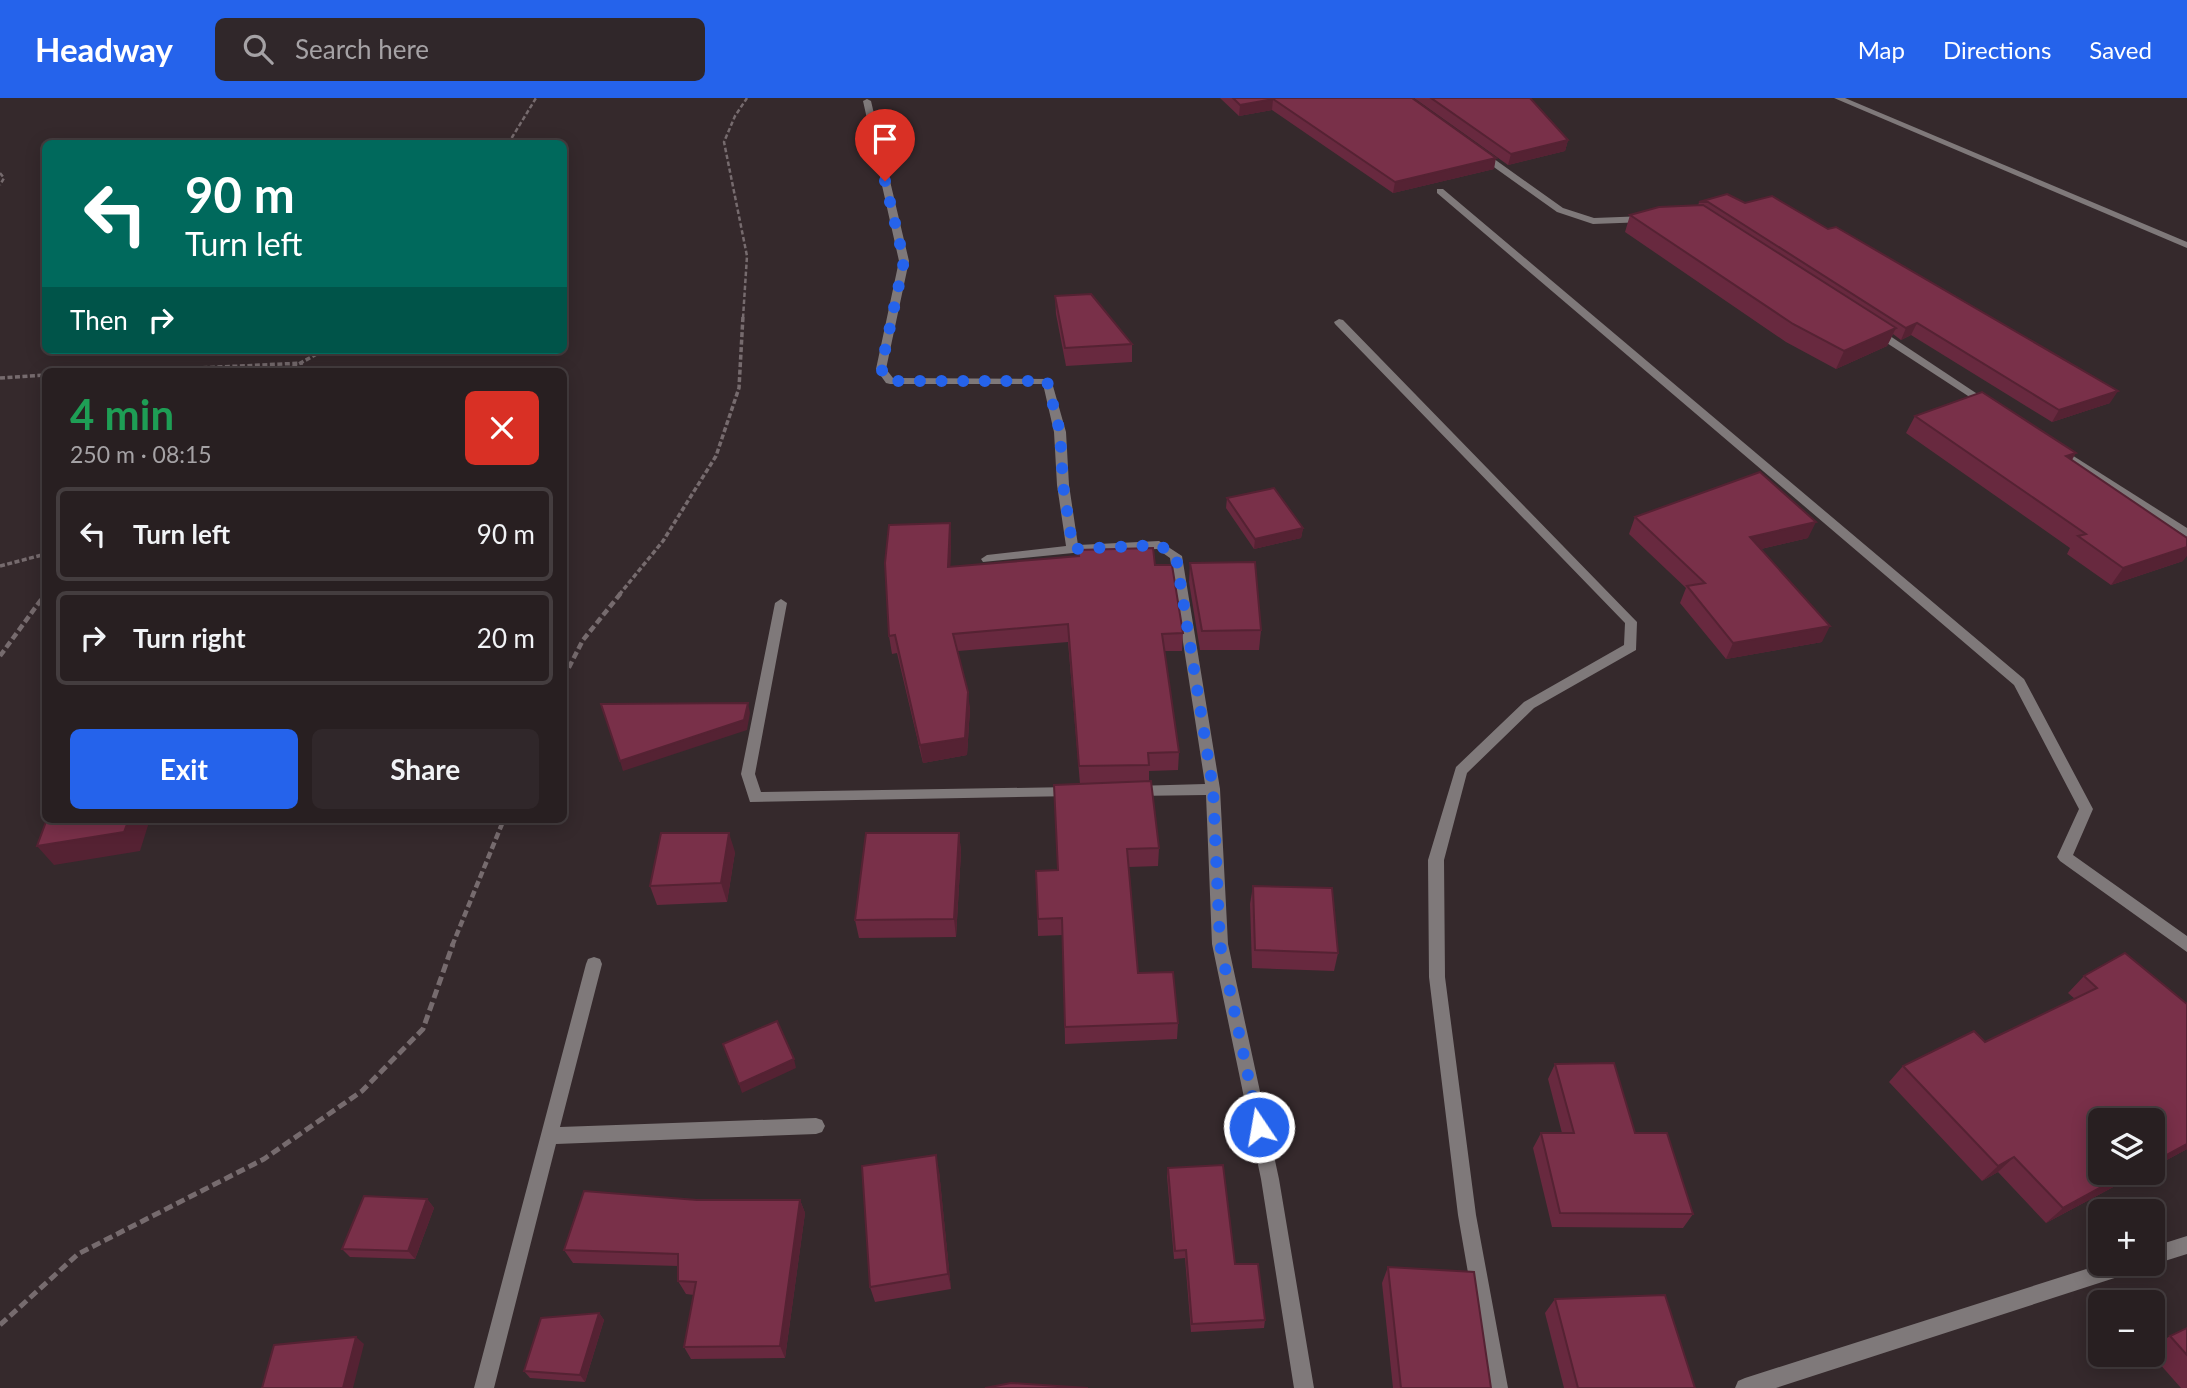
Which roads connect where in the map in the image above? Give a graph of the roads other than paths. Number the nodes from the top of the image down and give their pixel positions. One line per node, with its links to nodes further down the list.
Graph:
1 (1838, 98): 6 (street)
2 (867, 101): 12 (street)
3 (1471, 146): 5 (street)
4 (1440, 191): 18 (street)
5 (1660, 218)
6 (2187, 245)
7 (1339, 322): 27 (street)
8 (1863, 322): 9 (street)
9 (2001, 413)
10 (2048, 443): 11 (street)
11 (2187, 533)
12 (1073, 549): 13 (street); 15 (street)
13 (987, 559)
14 (781, 603): 17 (street)
15 (1213, 789): 16 (street); 26 (street)
16 (1116, 791)
17 (1088, 792)
18 (2187, 945)
19 (594, 964): 21 (street)
20 (816, 1126): 21 (street)
21 (550, 1136): 25 (street)
22 (2187, 1245): 23 (street)
23 (2165, 1252)
24 (2093, 1276): 28 (street)
25 (484, 1388)
26 (1304, 1388)
27 (1499, 1388)
28 (1745, 1388)

